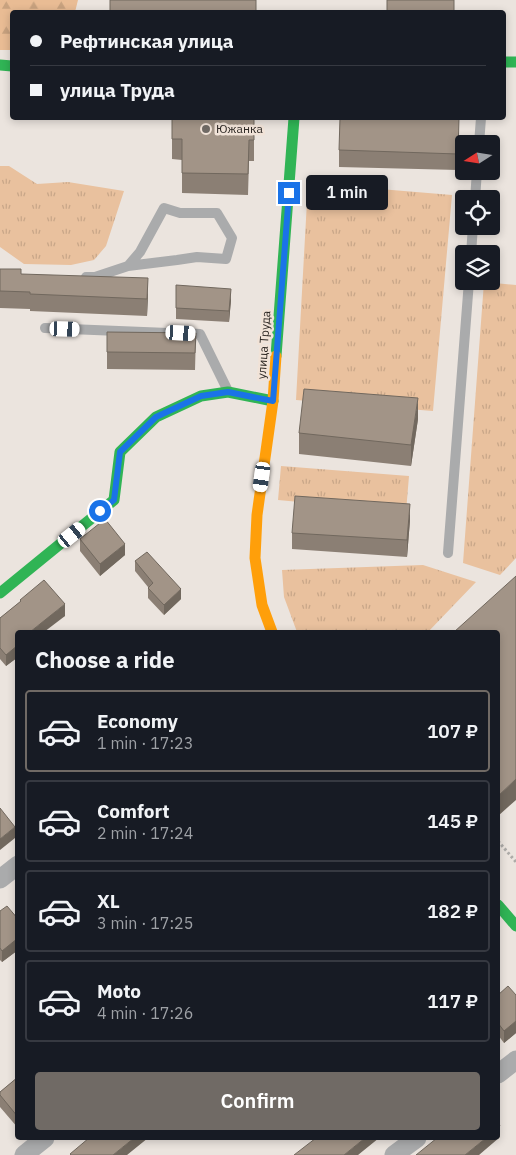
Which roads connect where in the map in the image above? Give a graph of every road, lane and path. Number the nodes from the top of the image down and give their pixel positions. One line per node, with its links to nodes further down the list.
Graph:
1 (294, 120): 9 (street, улица Труда)
2 (481, 120): 3 (lane)
3 (480, 135)
4 (128, 266): 4 (lane); 5 (lane)
5 (76, 277)
6 (468, 290): 10 (lane)
7 (45, 328): 8 (lane)
8 (228, 392): 9 (street); 11 (street)
9 (273, 401): 12 (street, улица Труда)
10 (448, 553)
11 (0, 593)
12 (271, 630)
13 (500, 843): 14 (path)
14 (516, 862)
15 (15, 867): 16 (street)
16 (0, 879)
17 (504, 908): 18 (street)
18 (516, 926)
19 (516, 1060): 20 (street)
20 (500, 1072)
21 (43, 1140): 23 (street)
22 (414, 1140): 24 (street)
23 (24, 1155)
24 (394, 1155)

